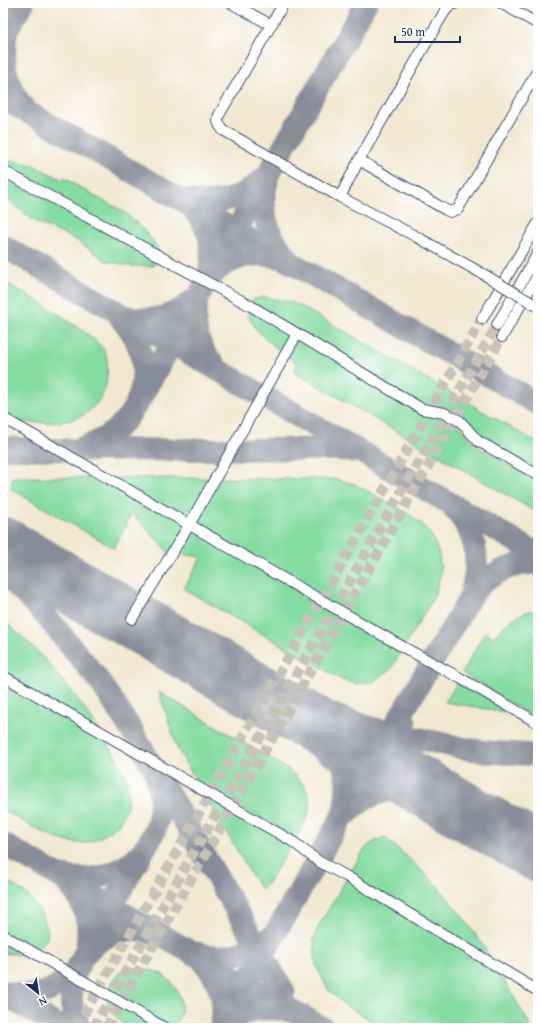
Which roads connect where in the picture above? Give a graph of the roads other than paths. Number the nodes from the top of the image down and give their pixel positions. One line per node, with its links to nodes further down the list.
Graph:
1 (230, 3): 6 (street)
2 (284, 3): 6 (street)
3 (457, 3): 8 (street)
4 (501, 3): 5 (street)
5 (538, 24)
6 (271, 26): 10 (street)
7 (538, 70): 8 (street)
8 (359, 160): 10 (street)
9 (3, 171): 17 (street)
10 (340, 197): 14 (street, bridge)
11 (538, 223): 15 (street)
12 (538, 253): 16 (street)
13 (538, 275): 18 (street)
14 (537, 306)
15 (482, 319)
16 (497, 325)
17 (297, 334): 20 (street); 21 (street)
18 (502, 337)
19 (3, 418): 21 (street)
20 (538, 475)
21 (189, 525): 22 (street); 24 (street)
22 (132, 619)
23 (3, 676): 26 (street)
24 (538, 723)
25 (3, 935): 27 (street)
26 (538, 991)
27 (165, 1028)

